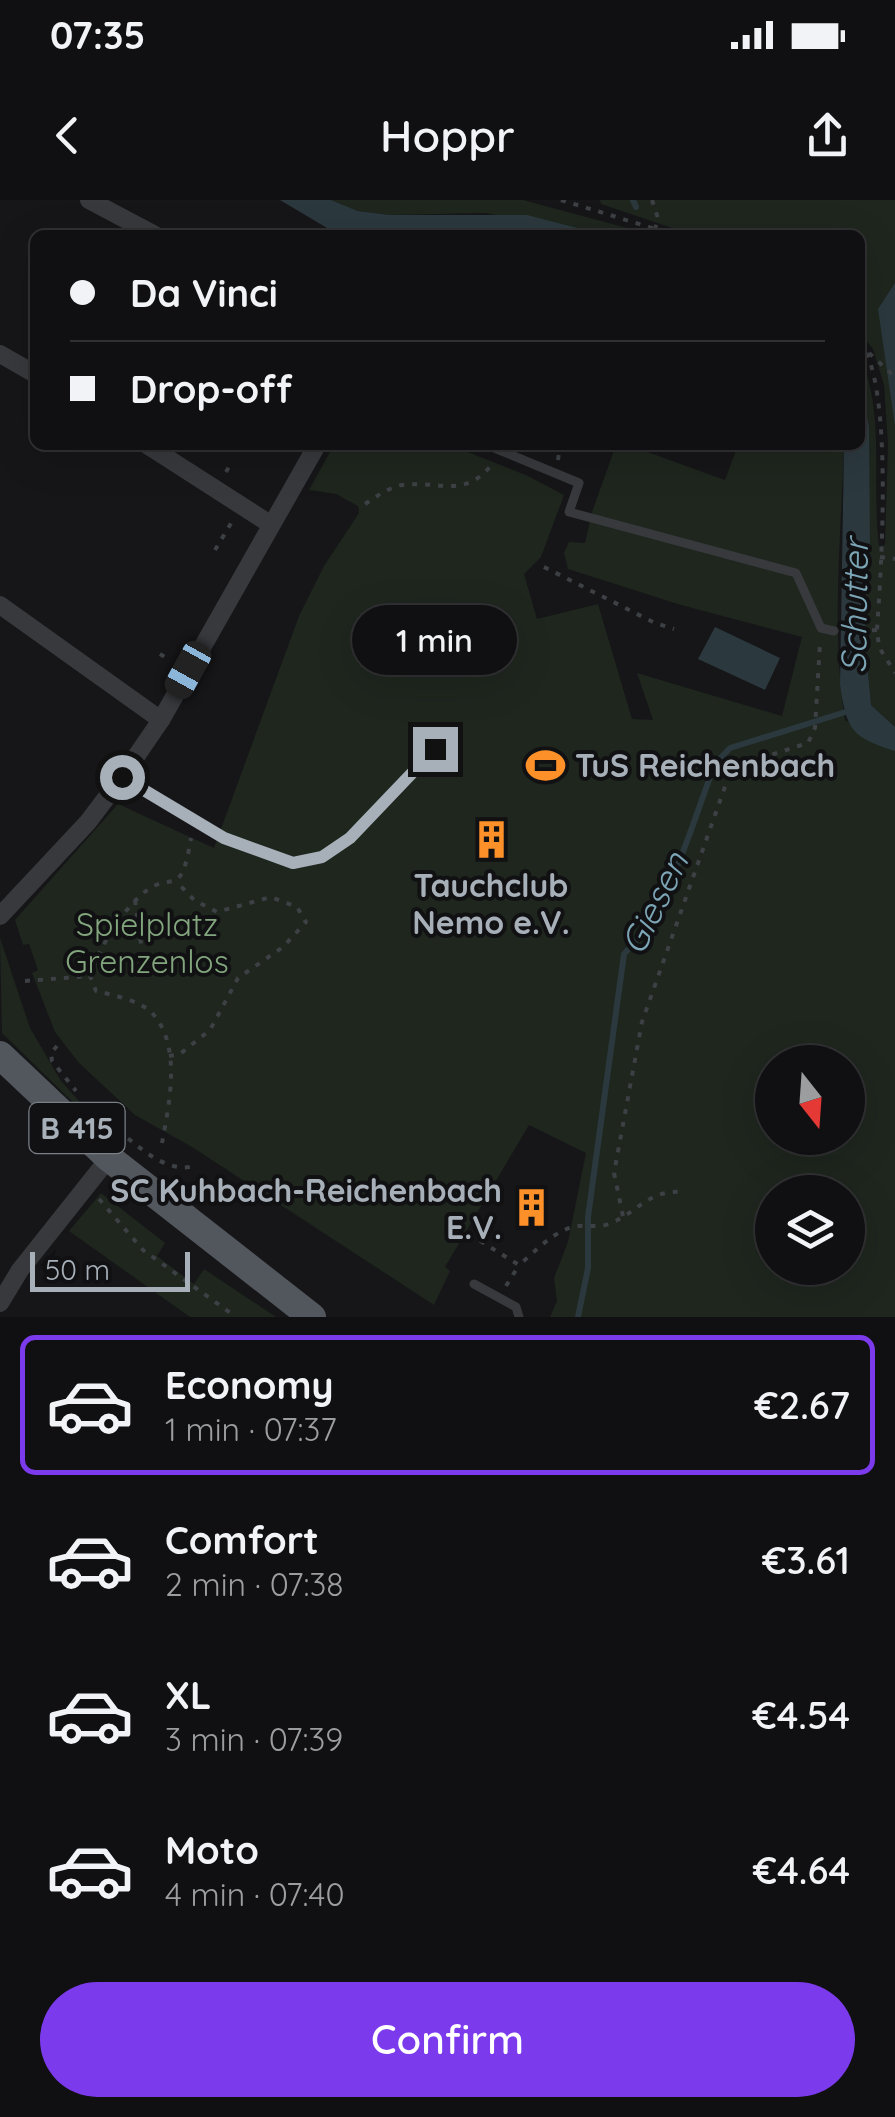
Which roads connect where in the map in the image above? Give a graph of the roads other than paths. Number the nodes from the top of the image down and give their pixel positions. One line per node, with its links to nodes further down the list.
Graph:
1 (89, 200): 2 (street)
2 (146, 230)
3 (0, 354): 4 (street)
4 (30, 371)
5 (155, 450): 8 (street)
6 (314, 450): 8 (street)
7 (500, 450): 10 (lane)
8 (270, 524): 11 (street)
9 (0, 605): 11 (street)
10 (834, 631)
11 (160, 720): 13 (street)
12 (435, 749): 13 (lane)
13 (122, 777): 14 (street)
14 (0, 916)
15 (0, 1055): 16 (main road, B 415)
16 (109, 1158): 18 (street); 19 (main road, B 415)
17 (474, 1284): 20 (lane)
18 (0, 1303)
19 (312, 1317)
20 (519, 1317)

